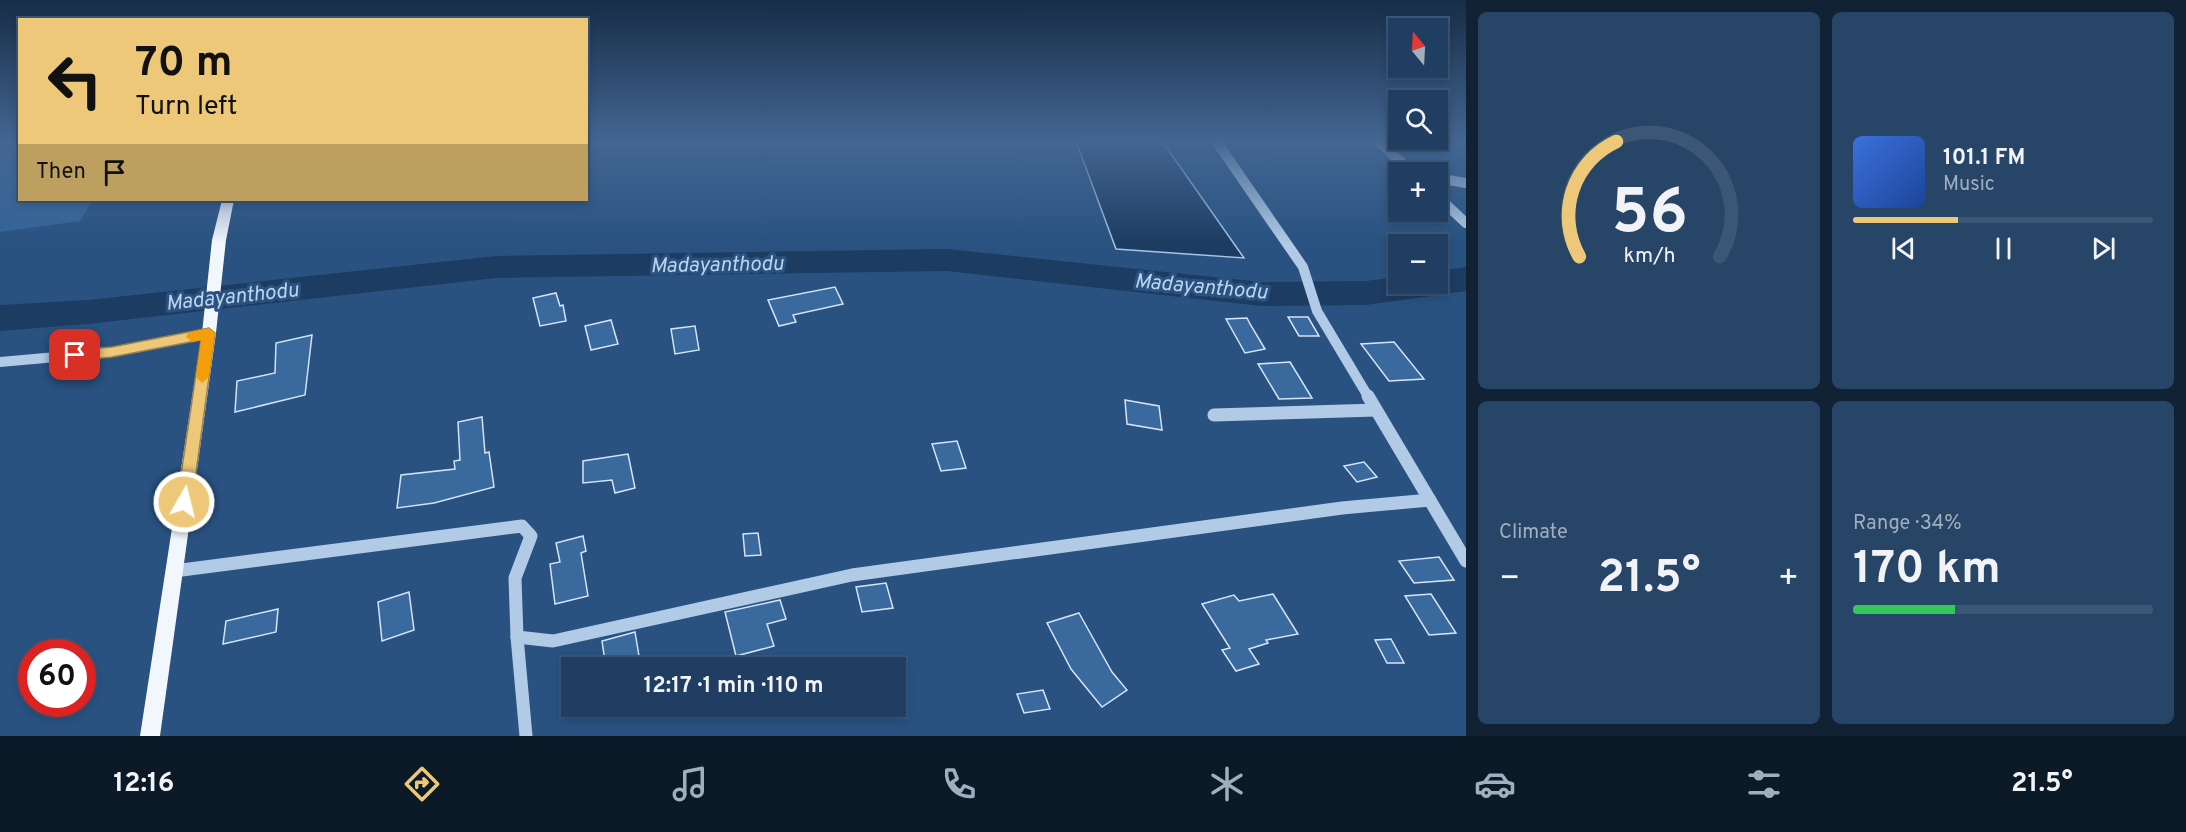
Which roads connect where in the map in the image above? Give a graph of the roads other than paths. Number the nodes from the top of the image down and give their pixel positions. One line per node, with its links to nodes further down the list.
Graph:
1 (1240, 175): 9 (street)
2 (1448, 180): 3 (street)
3 (1466, 183)
4 (228, 201): 7 (main road)
5 (1448, 206): 6 (street)
6 (1466, 223)
7 (209, 328): 8 (street); 13 (main road)
8 (0, 362)
9 (1376, 410): 10 (street); 11 (street)
10 (1215, 415)
11 (1430, 500): 12 (street); 14 (street)
12 (1466, 561)
13 (174, 570): 14 (street); 15 (main road)
14 (516, 637): 16 (street)
15 (150, 736)
16 (526, 736)

